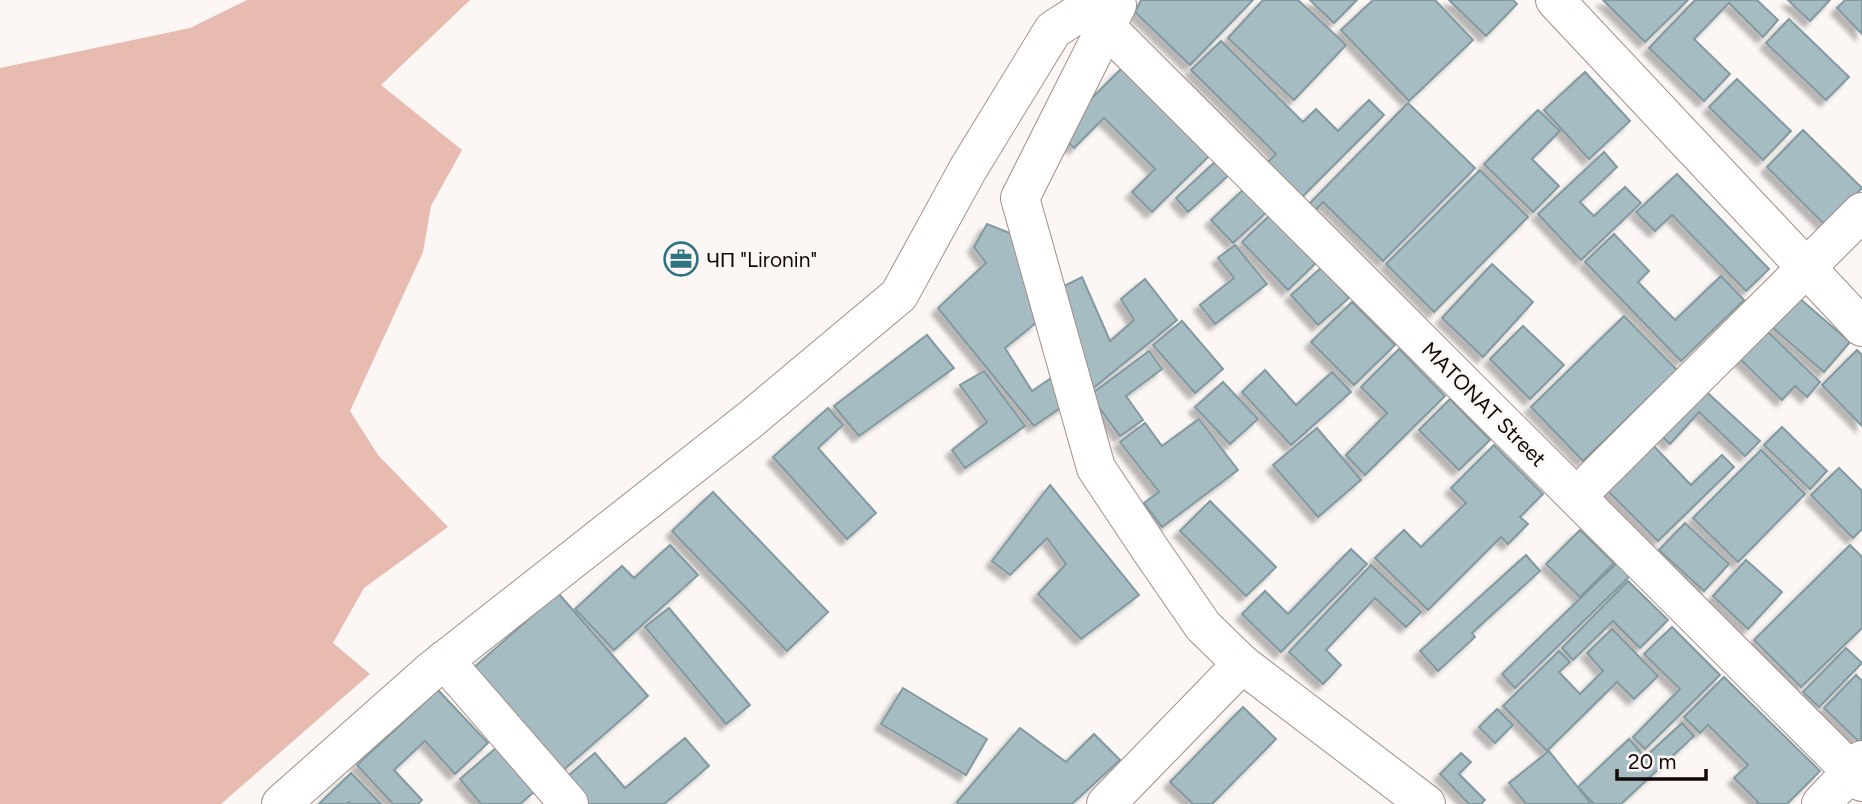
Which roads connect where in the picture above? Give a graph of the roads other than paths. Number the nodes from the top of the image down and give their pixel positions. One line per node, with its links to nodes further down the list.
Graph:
1 (1555, 0): 4 (street)
2 (1108, 9): 6 (street, MATONAT Street); 7 (street); 8 (street)
3 (1862, 212): 4 (street)
4 (1806, 268): 5 (street); 6 (street)
5 (1862, 327)
6 (1577, 496): 9 (street, MATONAT Street)
7 (444, 660): 10 (street); 11 (street)
8 (1242, 664): 12 (street); 13 (street)
9 (1858, 771): 14 (street)
10 (281, 804)
11 (569, 804)
12 (1106, 804)
13 (1426, 804)
14 (1821, 804)

